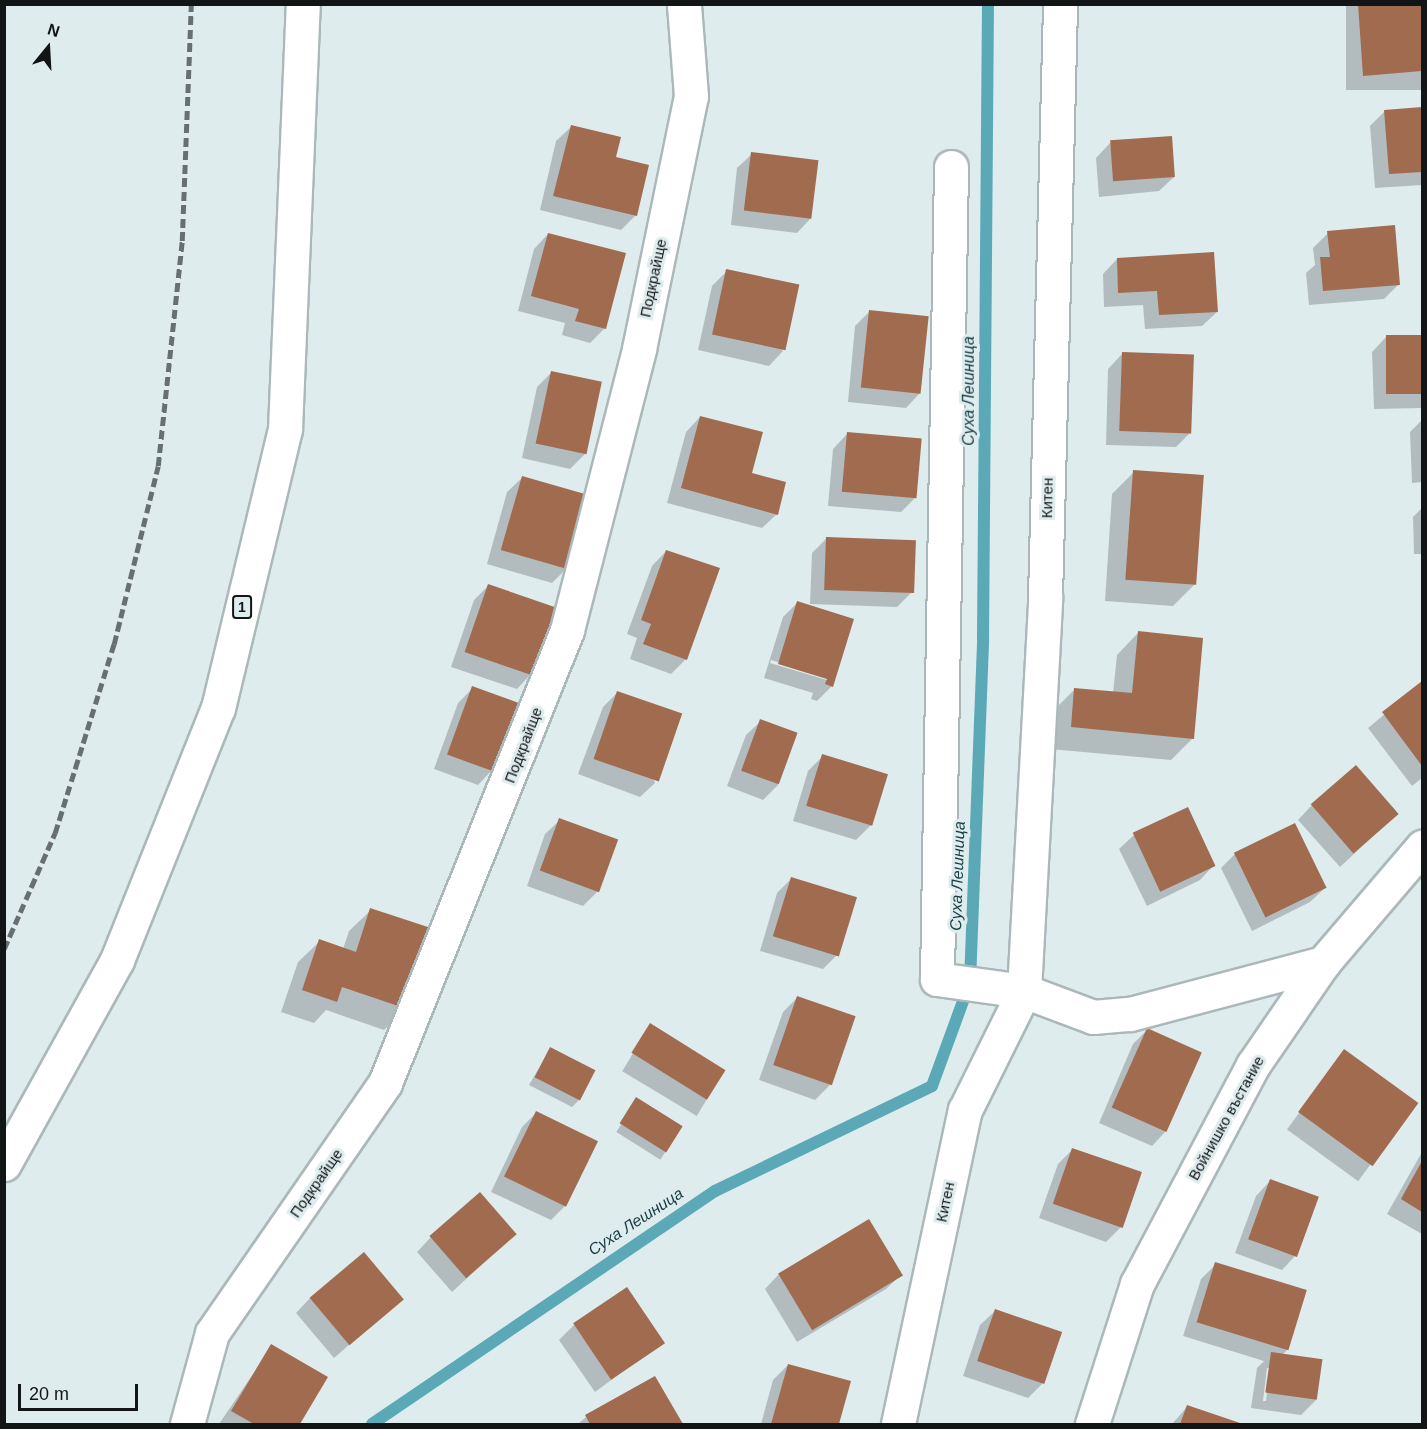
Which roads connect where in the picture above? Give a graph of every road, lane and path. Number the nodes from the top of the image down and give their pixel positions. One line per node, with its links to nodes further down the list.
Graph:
1 (303, 4): 8 (main road, 1)
2 (684, 4): 9 (main road, Подкрайще)
3 (1060, 4): 7 (main road, Китен)
4 (951, 167): 7 (main road)
5 (1422, 847): 6 (main road, Войнишко въстание)
6 (1323, 963): 7 (main road); 11 (main road, Войнишко въстание)
7 (1024, 991): 10 (main road, Китен)
8 (4, 1164)
9 (187, 1425)
10 (898, 1425)
11 (1092, 1425)

